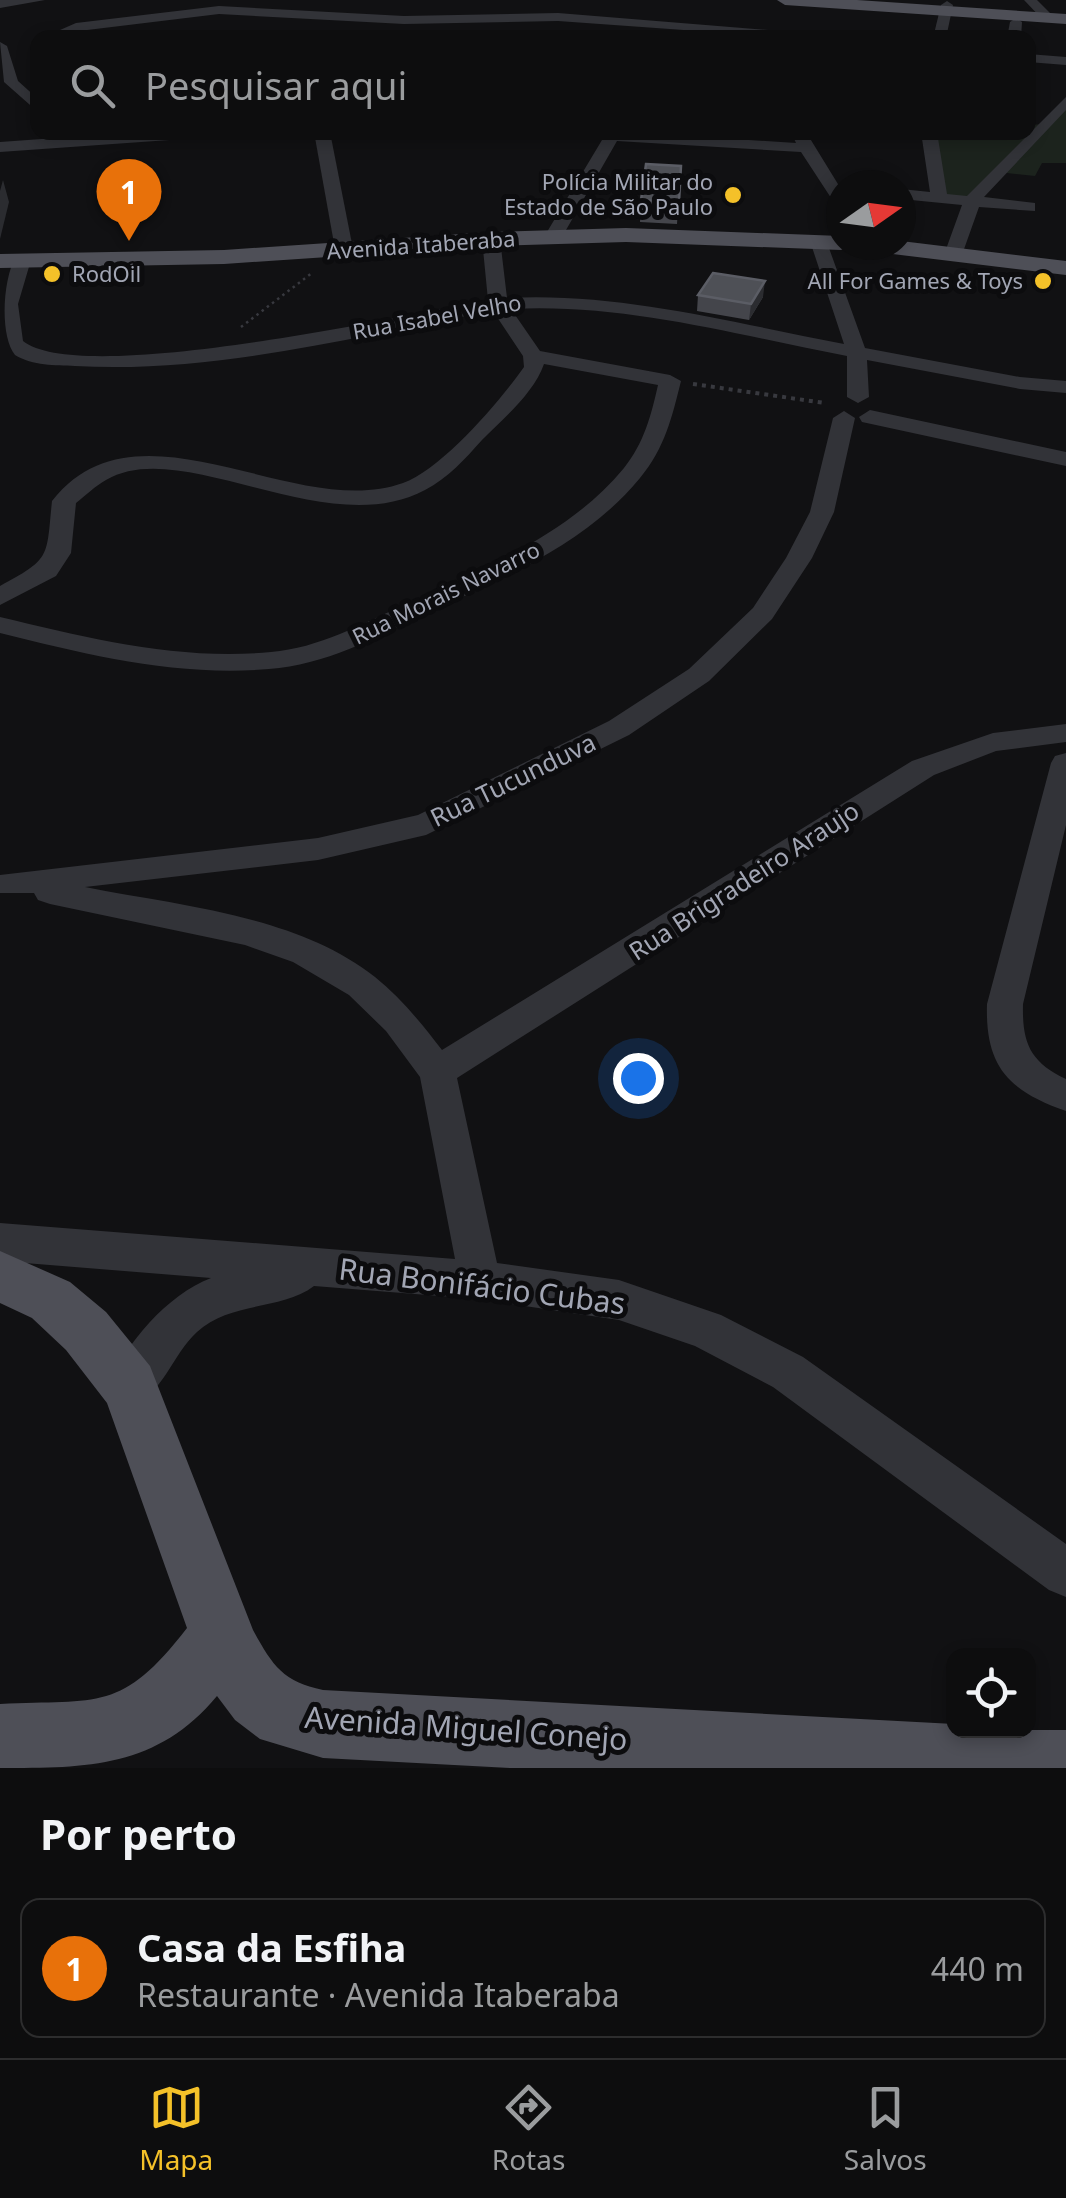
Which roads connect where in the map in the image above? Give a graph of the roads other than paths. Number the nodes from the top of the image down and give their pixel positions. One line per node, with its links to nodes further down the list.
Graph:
1 (39, 0): 5 (street)
2 (479, 0): 9 (street)
3 (785, 0): 6 (main road)
4 (871, 0): 6 (main road)
5 (0, 4)
6 (946, 8): 8 (main road); 14 (street)
7 (219, 11): 9 (street); 11 (street)
8 (1051, 12)
9 (483, 18): 12 (street); 13 (street)
10 (1016, 22): 15 (street)
11 (84, 30)
12 (484, 30)
13 (745, 30)
14 (941, 30)
15 (1015, 30)
16 (1, 56): 21 (street)
17 (1036, 59): 18 (street)
18 (1066, 61)
19 (1036, 68): 20 (street)
20 (1066, 70)
21 (30, 100)
22 (1066, 101): 23 (street)
23 (1047, 122)
24 (52, 140): 30 (street)
25 (324, 140): 40 (street)
26 (610, 140): 36 (street)
27 (802, 140): 31 (street)
28 (930, 140): 33 (street)
29 (1030, 140): 34 (street)
30 (0, 146)
31 (826, 176)
32 (916, 195): 33 (street)
33 (939, 196): 34 (street)
34 (973, 200): 35 (street); 41 (street)
35 (1029, 207)
36 (553, 237): 37 (main road, Avenida Itaberaba); 38 (main road, Avenida Itaberaba)
37 (490, 239): 40 (main road, Avenida Itaberaba); 45 (street)
38 (826, 242)
39 (916, 248): 41 (main road)
40 (344, 249): 42 (main road, Avenida Itaberaba)
41 (954, 252): 44 (main road)
42 (11, 260): 45 (street, Rua Isabel Velho)
43 (835, 260): 46 (street, Rua Tucunduva)
44 (1066, 268)
45 (498, 304): 46 (street, Rua Isabel Velho); 47 (street)
46 (858, 353): 48 (street, Rua Isabel Velho); 49 (street, Rua Tucunduva)
47 (533, 356): 51 (street); 52 (street, Rua Morais Navarro)
48 (1066, 387)
49 (851, 409): 50 (street); 55 (street, Rua Tucunduva)
50 (1066, 459)
51 (0, 597)
52 (0, 625)
53 (1066, 732): 56 (street, Rua Brigradeiro Araujo)
54 (1066, 763): 57 (street)
55 (5, 884): 56 (street)
56 (437, 1072): 61 (street)
57 (1066, 1096)
58 (0, 1242): 59 (street, Rua Bonifácio Cubas)
59 (331, 1268): 61 (street, Rua Bonifácio Cubas); 62 (street)
60 (0, 1276): 62 (main road, Avenida Miguel Conejo)
61 (478, 1280): 63 (street, Rua Bonifácio Cubas)
62 (130, 1386): 64 (main road, Avenida Miguel Conejo)
63 (1066, 1573)
64 (220, 1638): 65 (main road); 66 (main road, Avenida Miguel Conejo)
65 (0, 1738)
66 (1066, 1764)

